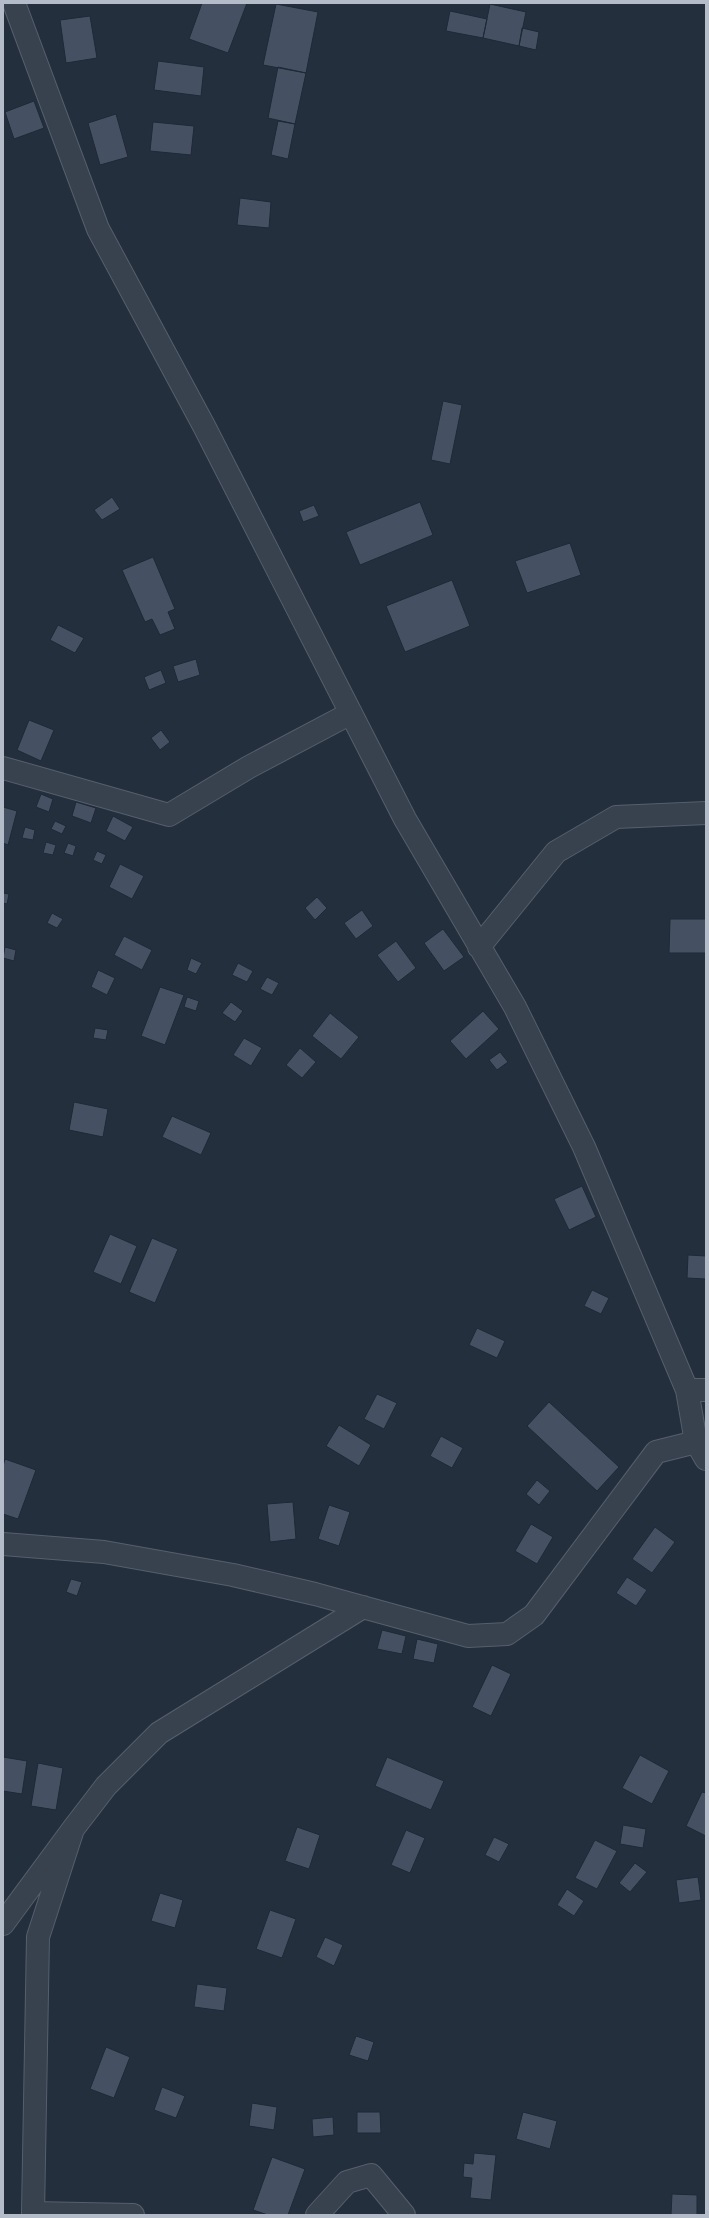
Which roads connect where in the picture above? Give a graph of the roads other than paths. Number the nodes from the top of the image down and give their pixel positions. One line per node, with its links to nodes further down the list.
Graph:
1 (14, 3): 2 (street)
2 (351, 714): 3 (street); 5 (street)
3 (3, 768)
4 (706, 813): 5 (street)
5 (479, 947): 6 (street)
6 (696, 1390): 7 (street)
7 (701, 1450): 9 (street)
8 (3, 1544): 9 (street)
9 (363, 1607): 10 (street)
10 (73, 1829): 11 (street); 12 (street)
11 (3, 1924)
12 (133, 2215)
13 (317, 2215): 14 (street)
14 (404, 2215)

